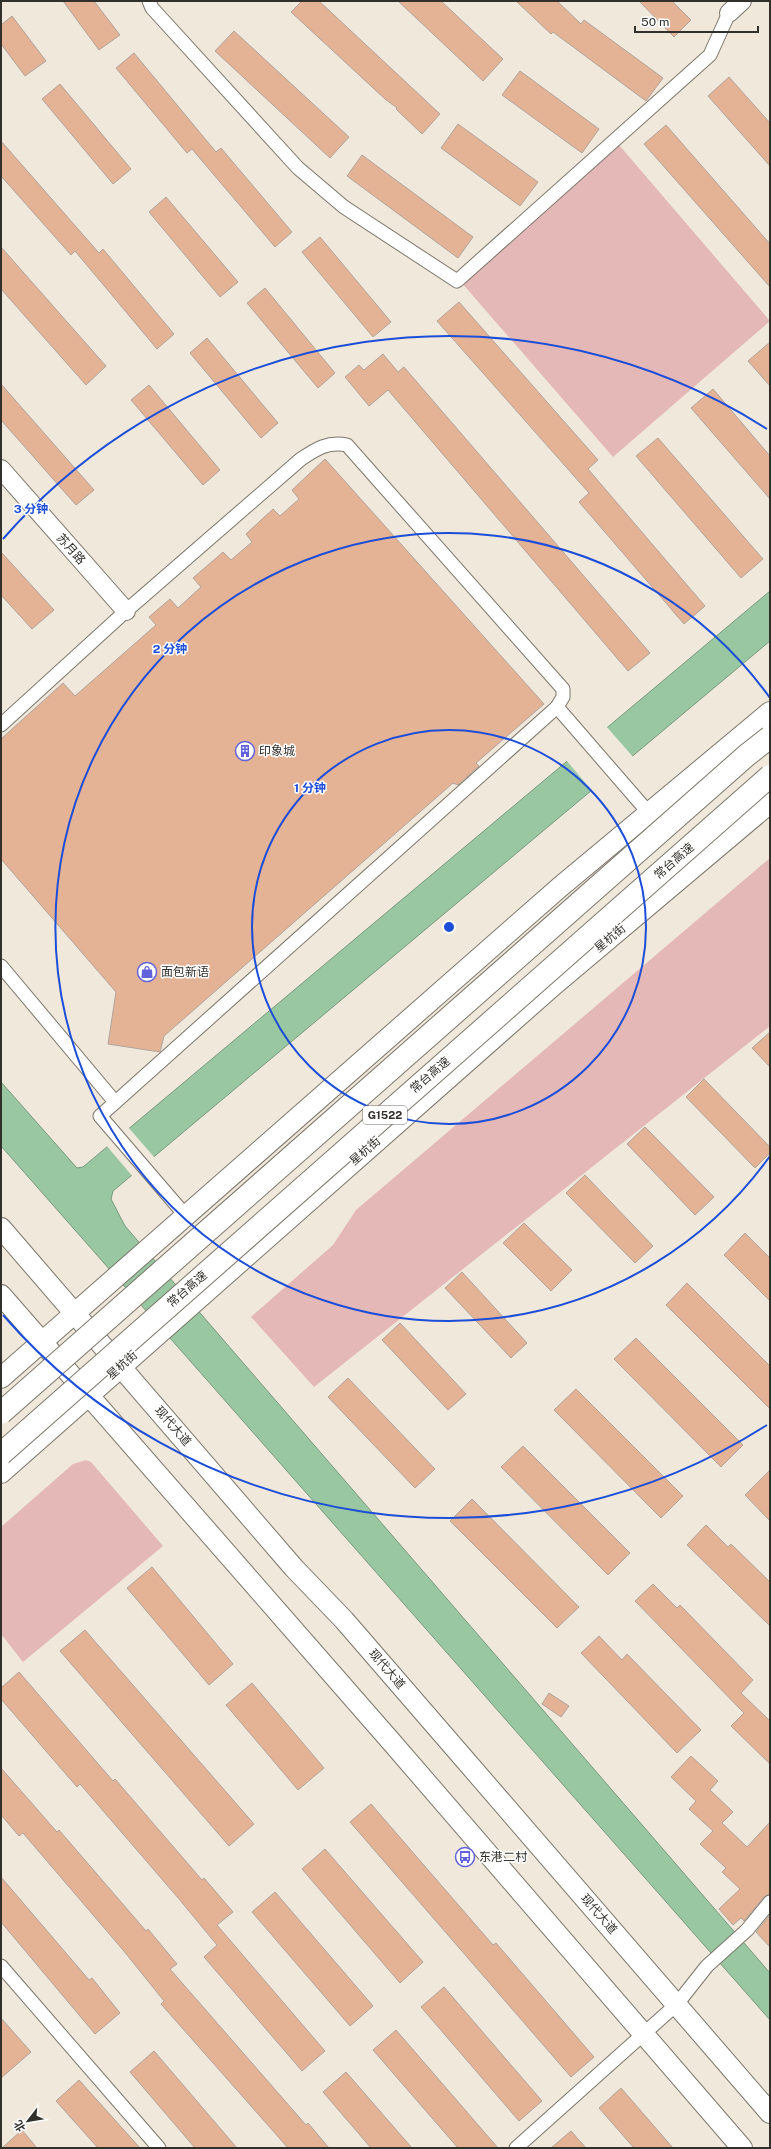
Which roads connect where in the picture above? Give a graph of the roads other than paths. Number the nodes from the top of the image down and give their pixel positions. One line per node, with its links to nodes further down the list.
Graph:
1 (149, 1): 3 (street)
2 (742, 1): 3 (street)
3 (729, 13)
4 (1, 469): 5 (street, 苏月路)
5 (126, 612): 6 (street); 8 (street)
6 (557, 707): 12 (street); 14 (street)
7 (770, 712): 12 (main road)
8 (1, 725)
9 (770, 737): 23 (highway, G1522, bridge)
10 (770, 776): 24 (highway, 常台高速 / G1522, bridge)
11 (770, 802): 20 (main road, 星杭街)
12 (648, 812): 15 (main road)
13 (1, 966): 14 (street)
14 (115, 1102): 15 (street)
15 (185, 1215): 18 (main road)
16 (1, 1228): 18 (main road, 现代大道)
17 (1, 1295): 19 (main road)
18 (75, 1313): 19 (main road); 20 (main road, 现代大道)
19 (42, 1342): 21 (main road); 22 (main road)
20 (121, 1366): 22 (main road, 星杭街); 28 (main road, 现代大道)
21 (1, 1378)
22 (88, 1395): 25 (main road, 星杭街); 29 (main road)
23 (1, 1413)
24 (1, 1454)
25 (1, 1473)
26 (770, 1902): 28 (street)
27 (1, 1966): 31 (street)
28 (677, 2004): 29 (street); 30 (main road, 现代大道)
29 (644, 2034): 32 (street); 33 (main road)
30 (770, 2113)
31 (159, 2148)
32 (516, 2148)
33 (742, 2148)

